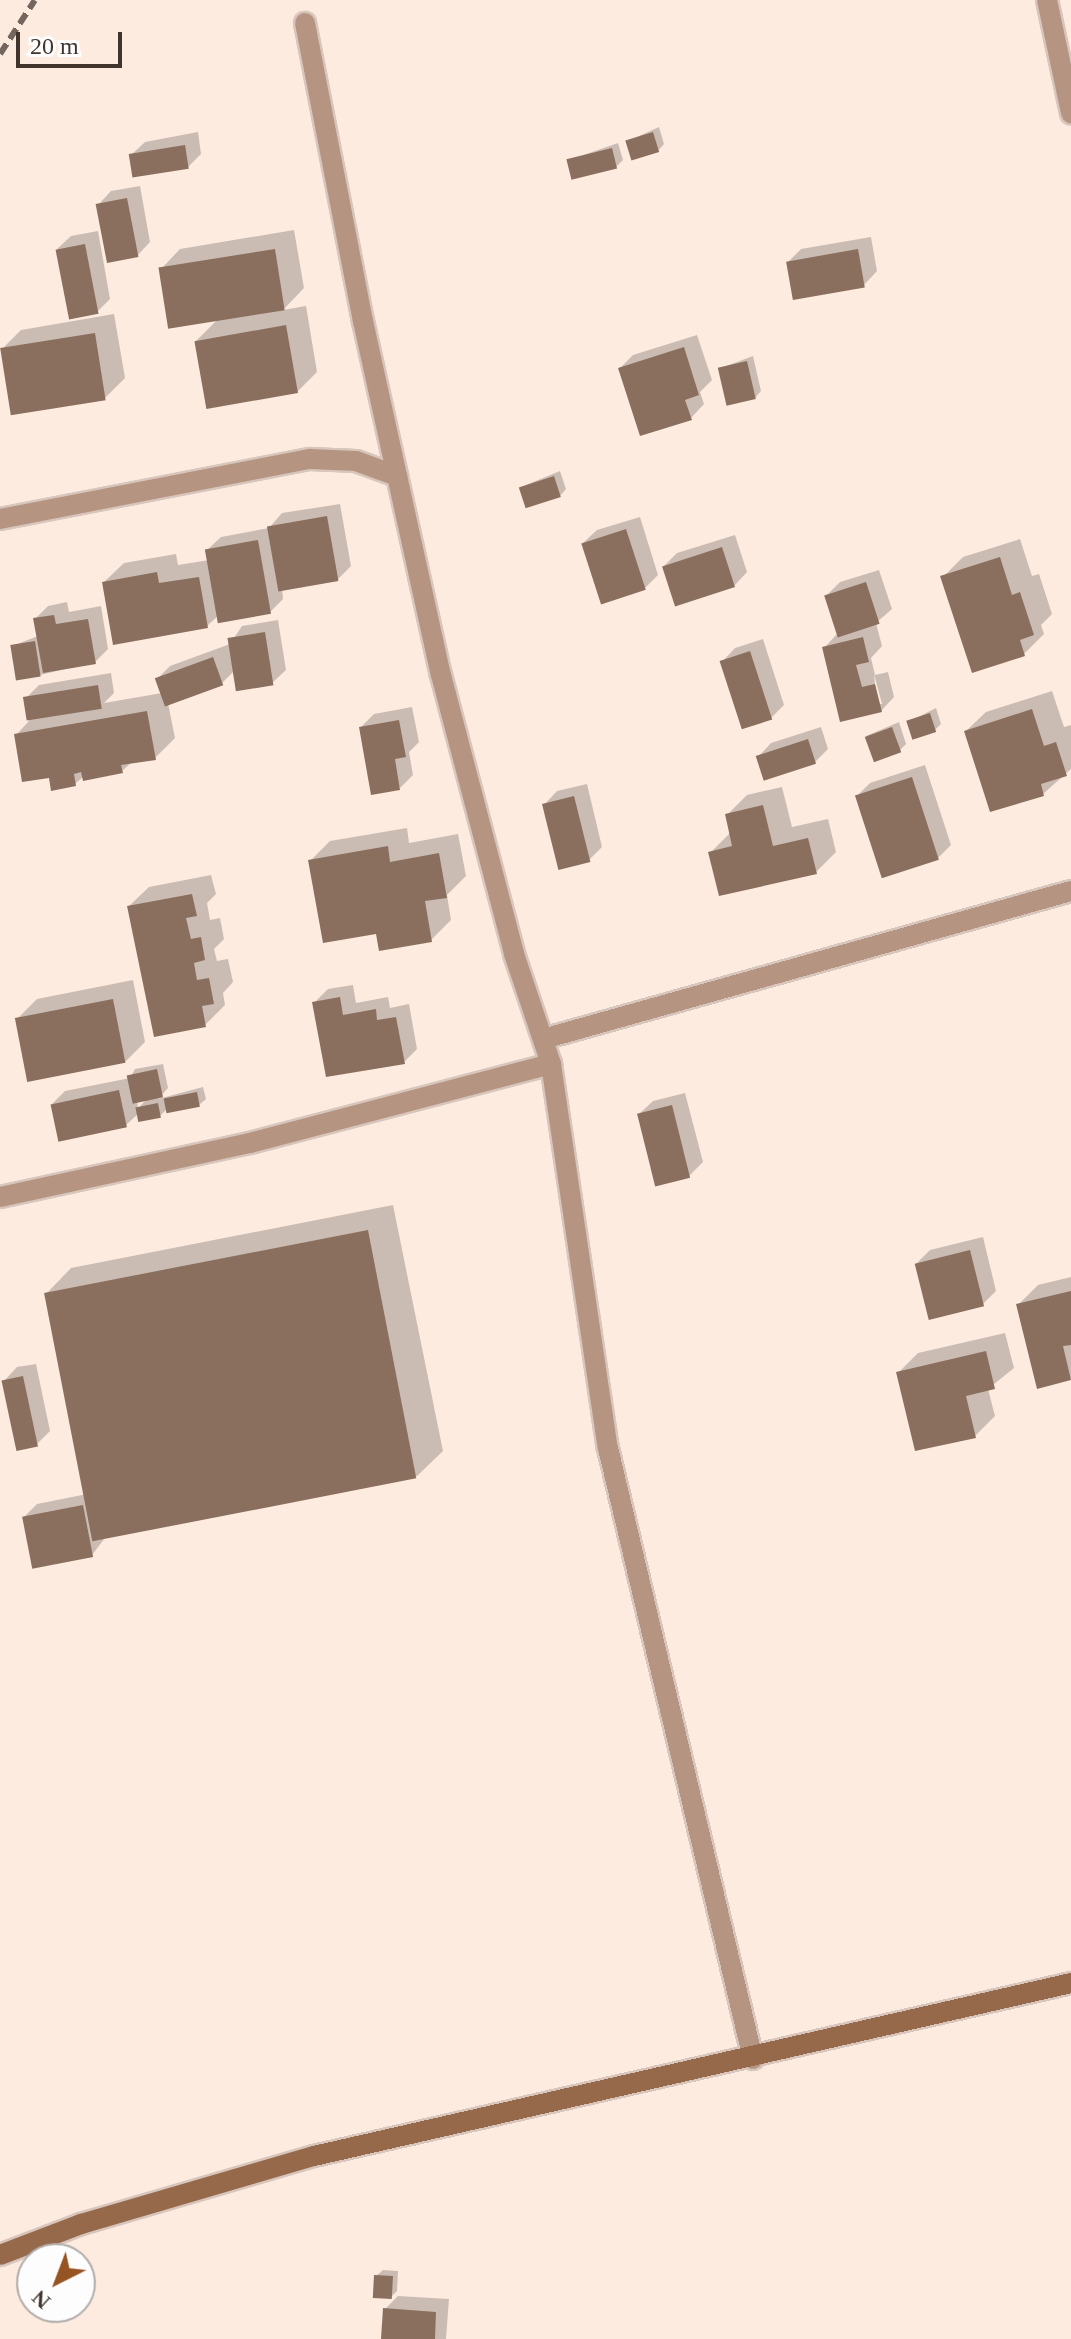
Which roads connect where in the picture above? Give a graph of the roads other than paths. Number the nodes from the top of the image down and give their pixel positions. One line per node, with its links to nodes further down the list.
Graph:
1 (1047, 0): 3 (street)
2 (305, 23): 4 (street)
3 (1071, 113)
4 (397, 476): 5 (street); 7 (street)
5 (0, 519)
6 (1071, 891): 7 (street)
7 (543, 1039): 8 (street)
8 (551, 1064): 9 (street); 11 (street)
9 (0, 1197)
10 (1071, 1983): 11 (main road)
11 (753, 2059): 12 (main road)
12 (0, 2255)

